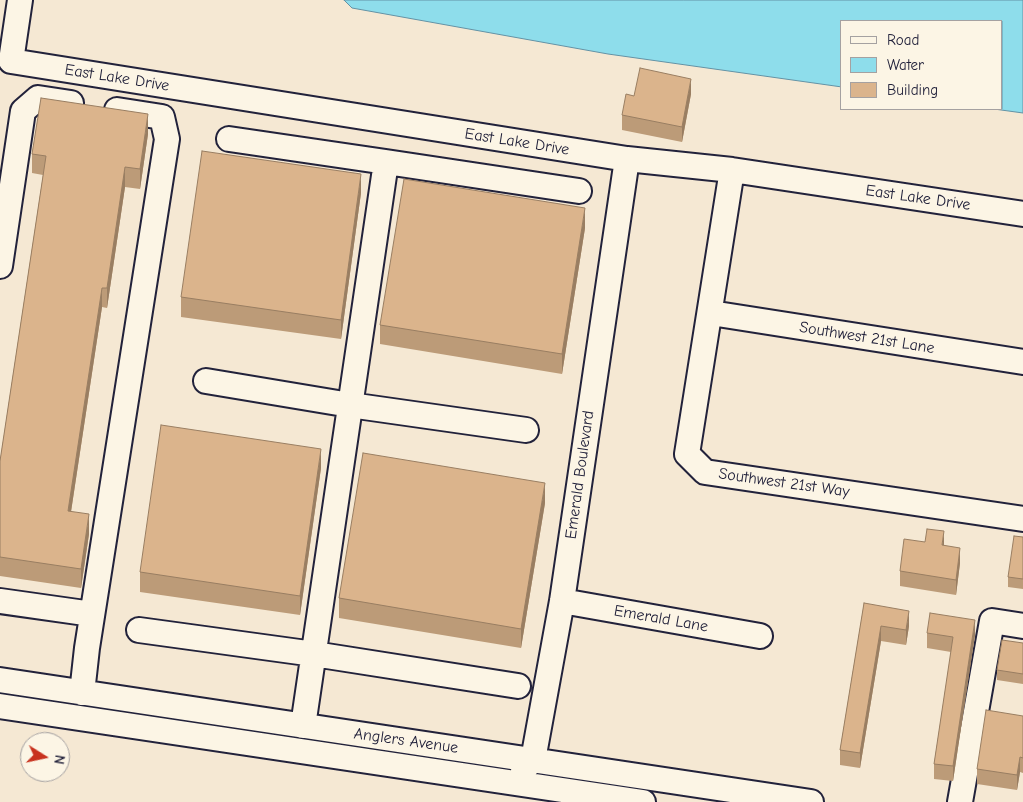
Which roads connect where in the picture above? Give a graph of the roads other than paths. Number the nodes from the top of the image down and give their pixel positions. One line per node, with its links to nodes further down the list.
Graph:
1 (20, 0): 3 (street, East Lake Drive)
2 (229, 139): 4 (street)
3 (628, 159): 5 (street, East Lake Drive); 16 (street, Emerald Boulevard)
4 (386, 162): 6 (street); 12 (street)
5 (732, 170): 7 (street, East Lake Drive); 9 (street, Southwest 21st Way)
6 (579, 191)
7 (1023, 214)
8 (0, 266): 17 (street)
9 (711, 313): 10 (street, Southwest 21st Lane); 14 (street, Southwest 21st Way)
10 (1023, 362)
11 (206, 381): 12 (street)
12 (350, 405): 13 (street); 21 (street)
13 (526, 430)
14 (1023, 519)
15 (0, 601): 17 (street)
16 (562, 601): 20 (street, Emerald Lane); 29 (street, Emerald Boulevard)
17 (92, 614): 25 (street)
18 (1023, 626): 33 (street)
19 (139, 630): 21 (street)
20 (760, 636)
21 (314, 654): 24 (street); 28 (street)
22 (0, 680): 23 (street, Anglers Avenue)
23 (35, 686): 25 (street, Anglers Avenue); 26 (street)
24 (518, 686)
25 (82, 692): 28 (street, Anglers Avenue)
26 (0, 699)
27 (0, 706): 30 (street, Anglers Avenue)
28 (302, 726): 29 (street, Anglers Avenue)
29 (534, 760): 30 (street); 32 (street, Anglers Avenue)
30 (510, 792): 31 (street, Anglers Avenue)
31 (643, 802)
32 (811, 802)
33 (960, 802)

